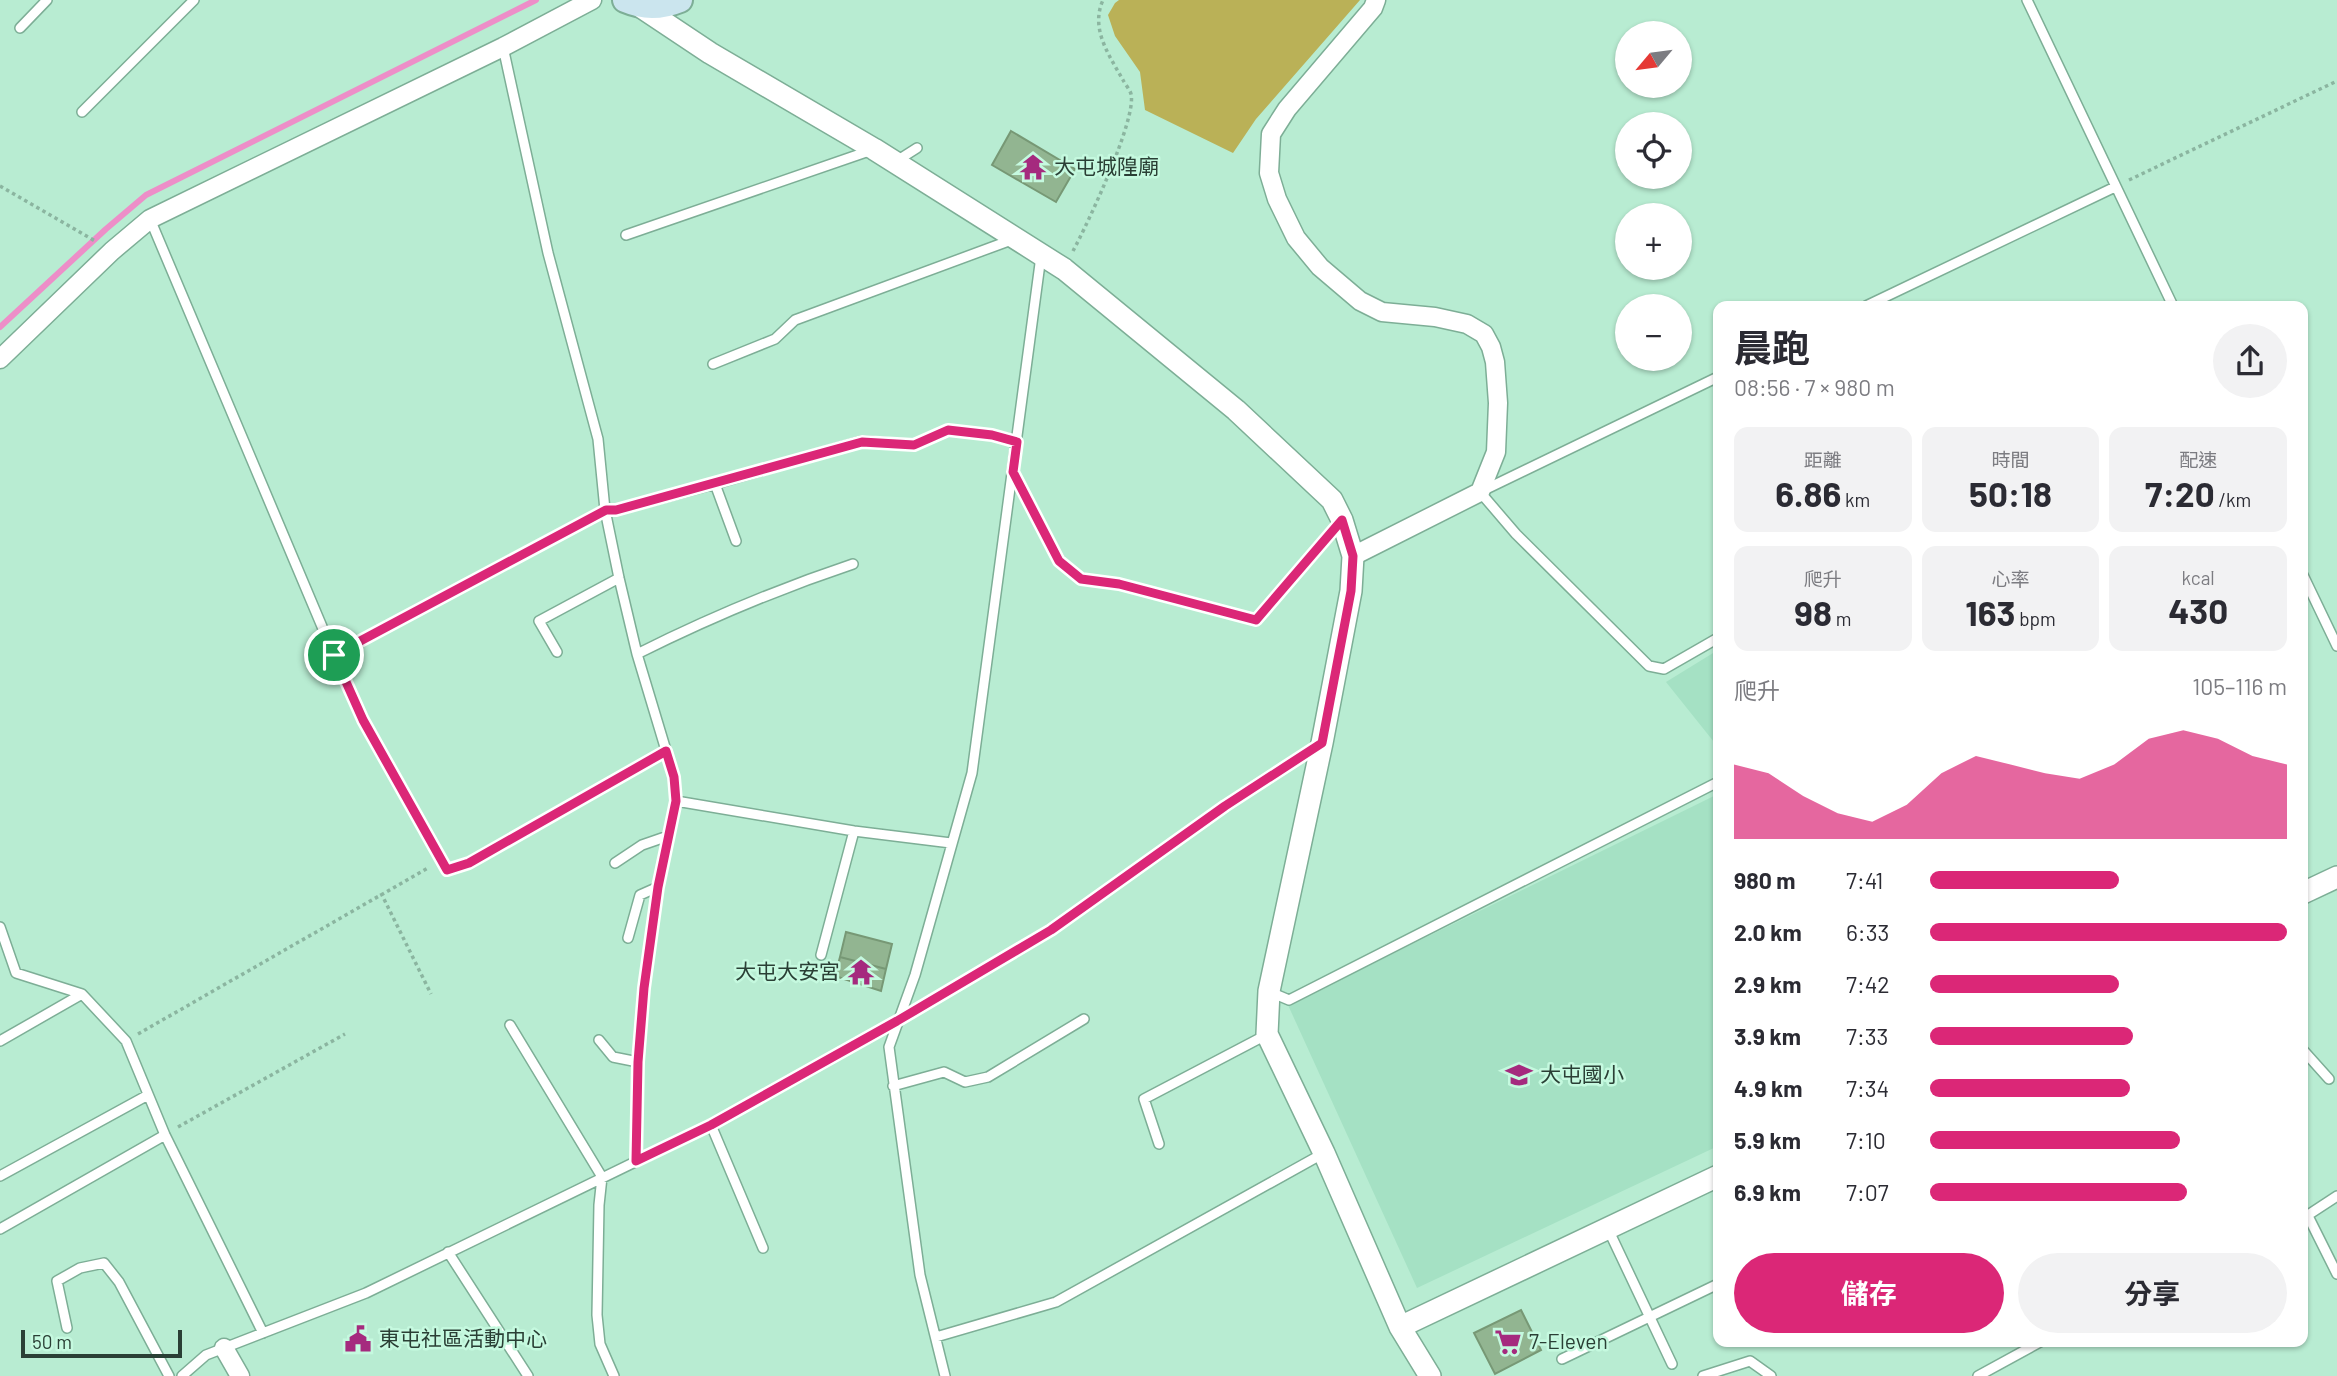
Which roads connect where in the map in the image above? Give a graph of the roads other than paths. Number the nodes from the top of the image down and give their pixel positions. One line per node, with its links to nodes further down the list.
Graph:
1 (47, 0): 8 (lane)
2 (194, 0): 10 (lane)
3 (592, 0): 9 (street)
4 (680, 0): 7 (main road)
5 (1376, 0): 27 (street)
6 (2027, 0): 14 (lane)
7 (633, 3): 12 (street)
8 (20, 28)
9 (503, 47): 15 (street); 28 (lane)
10 (82, 112)
11 (917, 148): 13 (lane)
12 (874, 149): 13 (street); 16 (lane)
13 (894, 163): 17 (street)
14 (2115, 187): 19 (lane); 20 (lane)
15 (150, 219): 21 (street); 39 (lane)
16 (626, 235)
17 (1016, 239): 18 (street); 22 (lane)
18 (1041, 254): 24 (lane); 29 (street)
19 (1876, 301)
20 (2171, 301)
21 (0, 359)
22 (713, 364)
23 (1713, 379): 27 (lane)
24 (1017, 442): 25 (lane); 26 (lane)
25 (1013, 472): 29 (lane); 45 (lane)
26 (715, 484): 28 (lane); 30 (lane)
27 (1480, 492): 31 (street); 35 (lane)
28 (606, 510): 33 (lane); 39 (lane)
29 (1342, 520): 31 (street)
30 (736, 541)
31 (1353, 556): 40 (street)
32 (853, 564): 38 (lane)
33 (619, 578): 37 (lane); 38 (lane)
34 (2308, 585): 36 (lane)
35 (1713, 641)
36 (2337, 646)
37 (556, 652)
38 (637, 654): 42 (lane)
39 (334, 655): 47 (lane)
40 (1322, 743): 54 (street); 57 (lane)
41 (1713, 785): 54 (lane)
42 (676, 801): 43 (lane); 44 (lane)
43 (854, 831): 45 (lane); 53 (lane)
44 (668, 836): 46 (lane); 49 (lane)
45 (951, 843): 57 (lane)
46 (615, 863)
47 (447, 870)
48 (2331, 883): 50 (street)
49 (658, 887): 52 (lane); 63 (lane)
50 (2308, 892)
51 (0, 927): 55 (lane)
52 (628, 938)
53 (821, 955)
54 (1269, 991): 59 (street)
55 (82, 994): 61 (lane); 66 (lane)
56 (1084, 1019): 65 (lane)
57 (897, 1021): 65 (lane); 67 (lane)
58 (510, 1025): 73 (lane)
59 (1267, 1034): 69 (lane); 70 (street)
60 (599, 1040): 63 (lane)
61 (0, 1041)
62 (2308, 1056): 64 (lane)
63 (638, 1062): 71 (lane)
64 (2329, 1079)
65 (893, 1086): 88 (lane)
66 (149, 1095): 68 (lane); 72 (lane)
67 (711, 1125): 71 (lane); 80 (lane)
68 (165, 1135): 78 (lane); 87 (lane)
69 (1159, 1144)
70 (1324, 1153): 85 (street); 88 (lane)
71 (636, 1161): 73 (lane)
72 (0, 1176)
73 (602, 1177): 81 (lane); 97 (lane)
74 (1713, 1178): 79 (street)
75 (2337, 1196): 76 (lane)
76 (2308, 1215)
77 (2308, 1222): 82 (lane)
78 (0, 1229)
79 (1608, 1229): 84 (lane); 85 (street)
80 (763, 1248)
81 (447, 1252): 87 (lane); 96 (lane)
82 (2337, 1274)
83 (1713, 1286): 84 (lane)
84 (1650, 1317): 91 (lane); 92 (lane)
85 (1400, 1327): 99 (street)
86 (67, 1328): 93 (lane)
87 (263, 1333): 90 (lane)
88 (936, 1337): 98 (lane)
89 (2031, 1347): 102 (lane)
90 (223, 1348): 94 (lane); 95 (street)
91 (1562, 1359)
92 (1672, 1364)
93 (169, 1376)
94 (182, 1376)
95 (240, 1376)
96 (527, 1376)
97 (614, 1376)
98 (946, 1376)
99 (1430, 1376)
100 (1703, 1376): 101 (lane)
101 (1771, 1376)
102 (1978, 1376)

